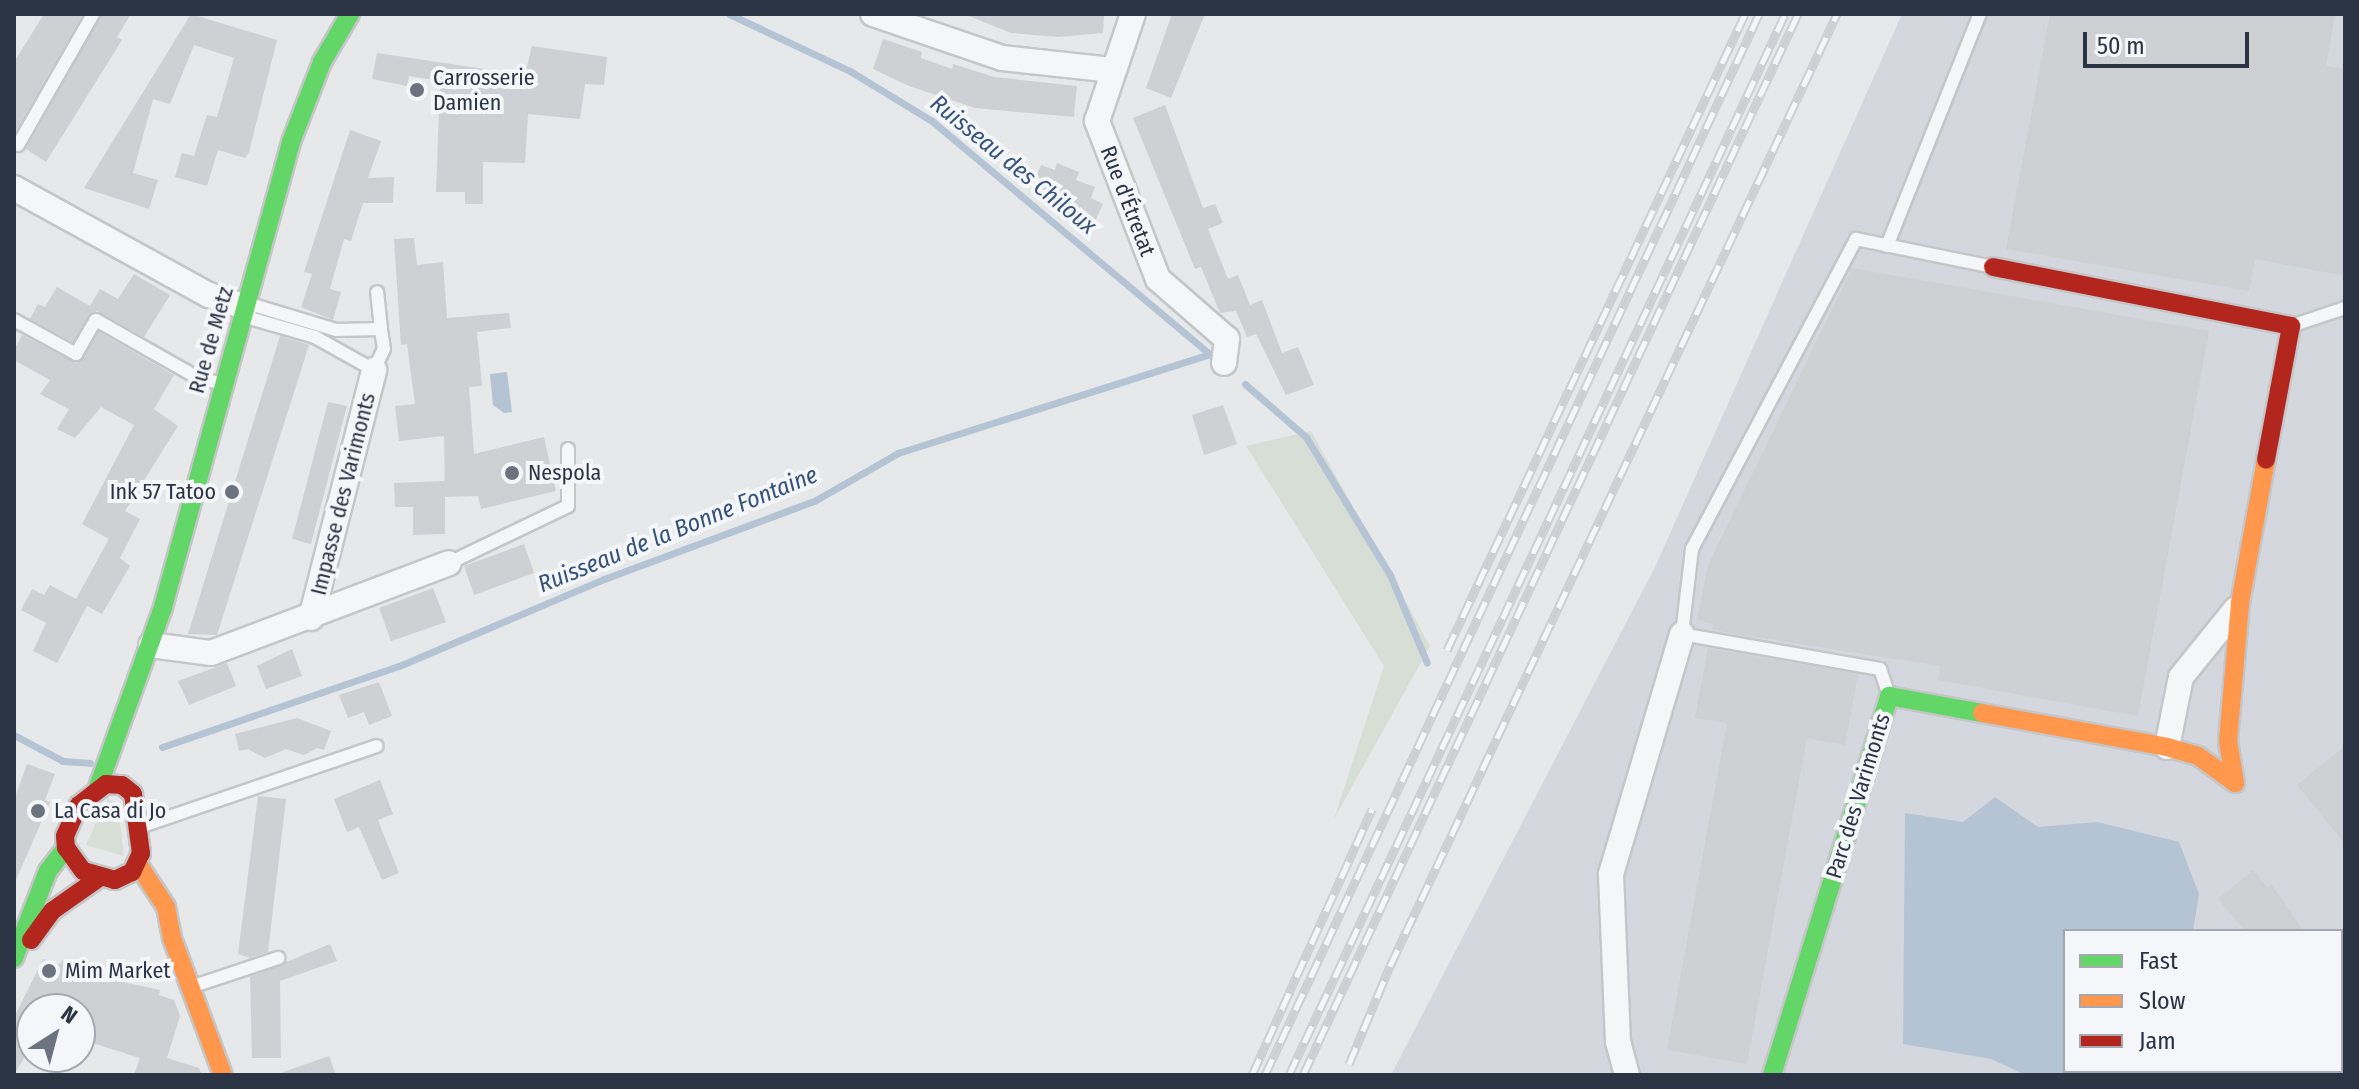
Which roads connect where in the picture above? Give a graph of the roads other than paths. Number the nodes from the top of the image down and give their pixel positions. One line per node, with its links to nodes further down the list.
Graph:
1 (93, 14): 7 (lane)
2 (350, 14): 13 (street, Rue de Metz)
3 (873, 14): 6 (street)
4 (1133, 14): 6 (street, Rue d'Étretat)
5 (1980, 14): 9 (lane)
6 (1113, 70): 17 (street, Rue d'Étretat)
7 (18, 145)
8 (14, 188): 13 (street)
9 (1887, 246): 10 (lane); 24 (lane)
10 (1993, 267): 15 (street)
11 (377, 292): 16 (lane)
12 (2345, 308): 15 (lane)
13 (245, 309): 16 (lane); 18 (lane, Impasse des Varimonts); 19 (street, Rue de Metz)
14 (14, 320): 19 (lane)
15 (2291, 326): 22 (street, Parc des Varimonts)
16 (381, 329): 18 (lane)
17 (1224, 363)
18 (374, 370): 23 (street, Impasse des Varimonts)
19 (223, 384): 25 (street, Rue de Metz)
20 (568, 449): 21 (lane)
21 (449, 563): 23 (street, Impasse des Varimonts)
22 (2240, 603): 29 (street, Parc des Varimonts); 29 (street, Parc des Varimonts)
23 (311, 618): 25 (street, Impasse des Varimonts)
24 (1682, 634): 27 (lane); 41 (street)
25 (151, 645): 26 (street, Rue de Metz)
26 (138, 686): 30 (street, Rue de Metz); 31 (street, Rue de Metz)
27 (1889, 696): 29 (street, Parc des Varimonts); 42 (street, Parc des Varimonts)
28 (376, 746): 32 (lane)
29 (2167, 747)
30 (98, 787): 31 (street); 33 (street)
31 (129, 790): 32 (street)
32 (137, 828): 34 (street)
33 (66, 848): 35 (street); 38 (street)
34 (138, 864): 35 (street); 36 (street)
35 (107, 879): 36 (street); 38 (street)
36 (172, 938): 39 (street)
37 (278, 958): 39 (lane)
38 (14, 960)
39 (194, 986): 40 (street)
40 (223, 1075)
41 (1627, 1075)
42 (1772, 1075)

